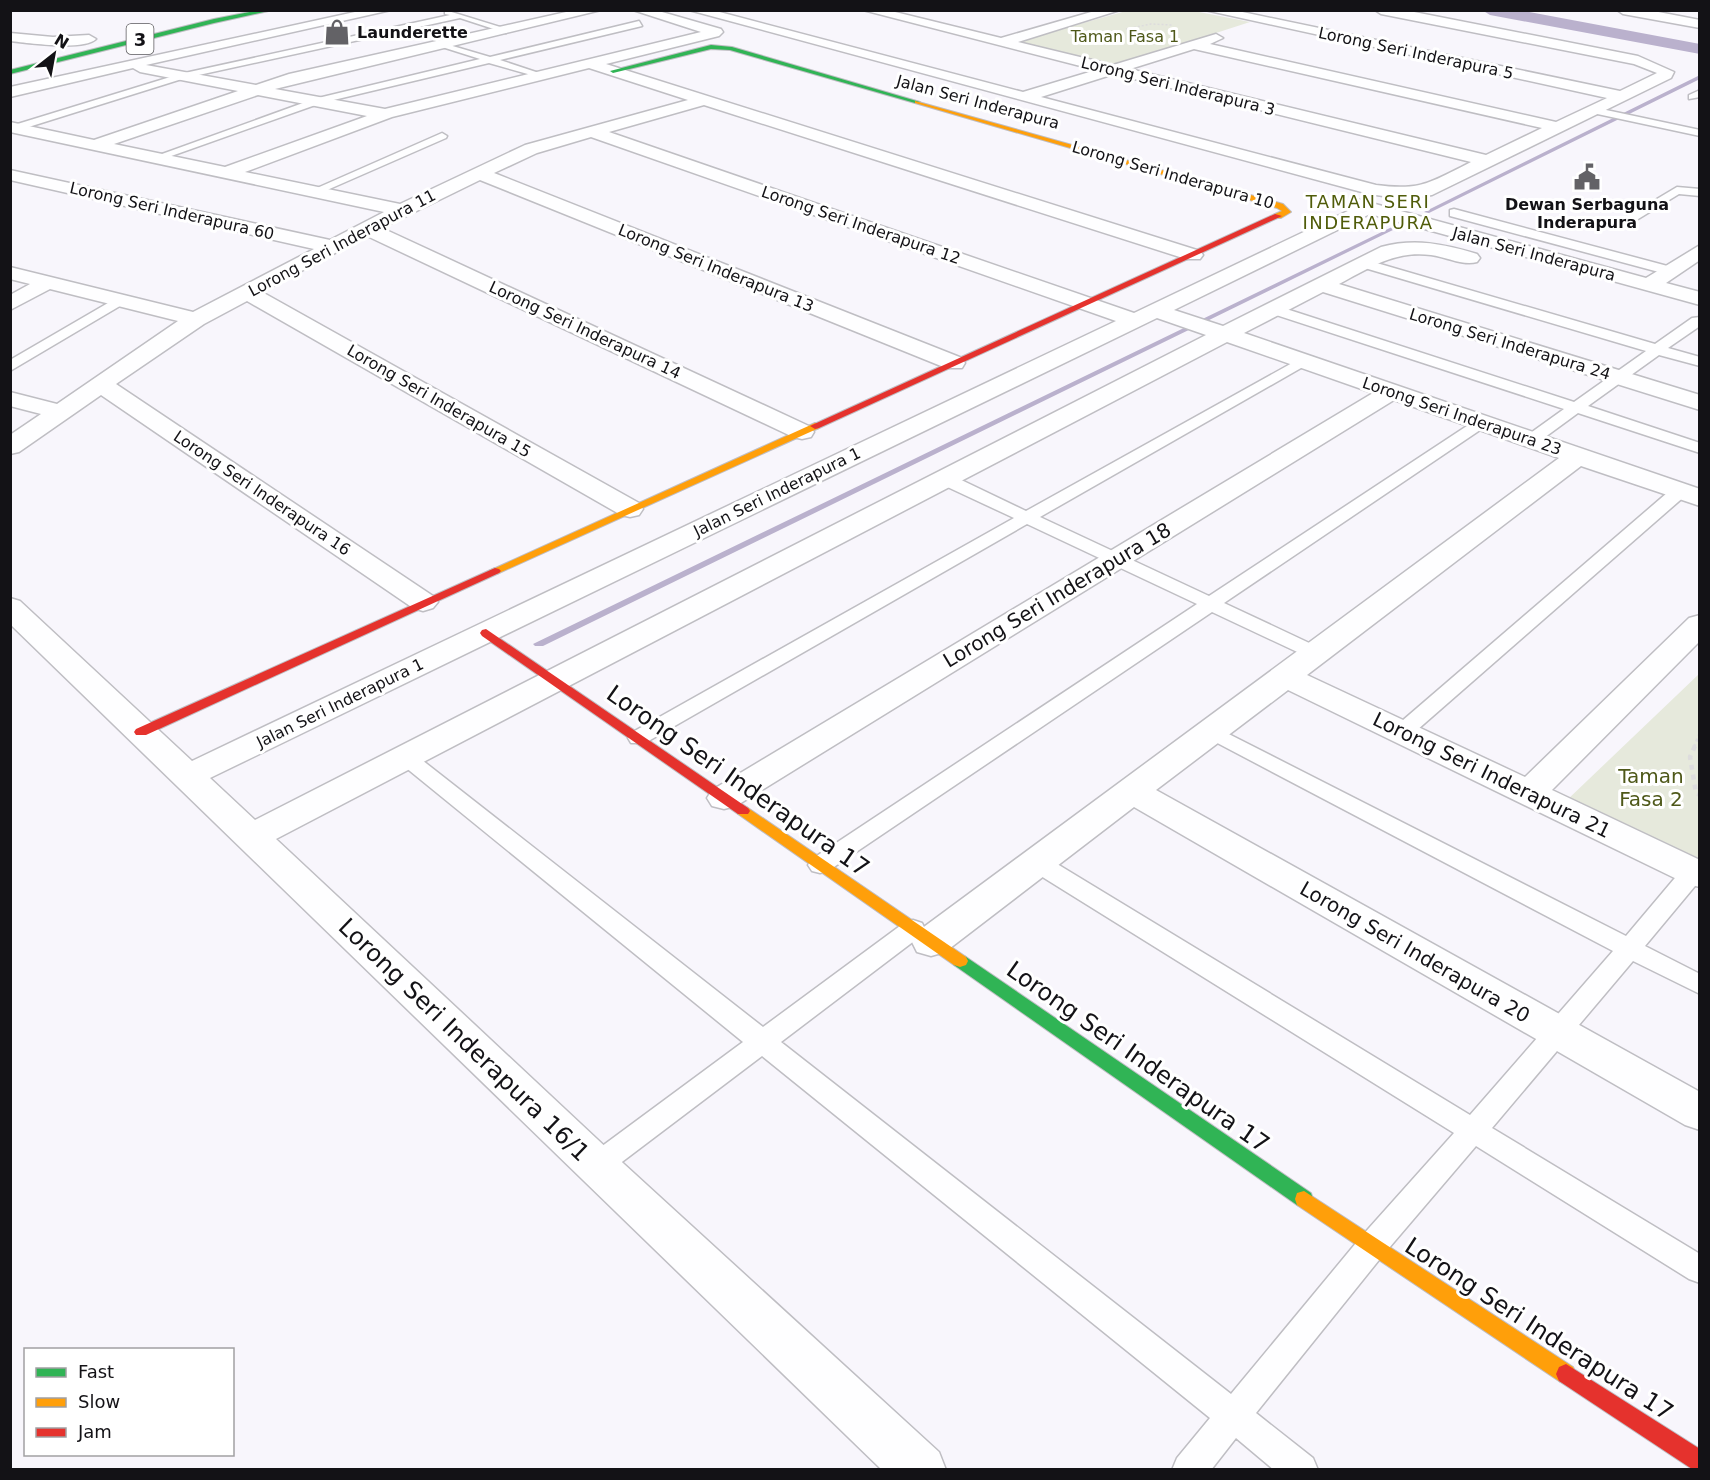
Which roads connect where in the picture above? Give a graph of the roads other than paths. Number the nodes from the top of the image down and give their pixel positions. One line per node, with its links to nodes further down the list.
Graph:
1 (217, 10): 26 (main road, 3)
2 (271, 10): 38 (main road, 3)
3 (385, 10): 35 (street)
4 (441, 10): 16 (lane)
5 (695, 10): 15 (street)
6 (731, 10): 15 (street)
7 (869, 10): 27 (street, Lorong Seri Inderapura 3)
8 (1114, 10): 18 (street)
9 (1211, 10): 19 (street, Lorong Seri Inderapura 5)
10 (1292, 10): 19 (street)
11 (1381, 10): 43 (street)
12 (1623, 10): 21 (street)
13 (603, 13): 17 (street); 22 (street)
14 (1046, 13): 18 (street)
15 (712, 15): 20 (street); 44 (street)
16 (459, 16): 22 (lane); 39 (lane)
17 (639, 17): 20 (street, Jalan Seri Inderapura); 25 (street); 33 (lane)
18 (1079, 21): 27 (street)
19 (1263, 21): 30 (street); 43 (street, Lorong Seri Inderapura 5)
20 (682, 22): 23 (street, Jalan Seri Inderapura)
21 (1700, 24)
22 (506, 30): 29 (street)
23 (719, 32): 25 (street); 47 (street, Jalan Seri Inderapura)
24 (10, 37): 31 (street)
25 (693, 38): 34 (street)
26 (89, 39): 31 (street)
27 (1001, 43): 37 (street, Lorong Seri Inderapura 3)
28 (10, 44): 31 (street)
29 (442, 44): 33 (lane); 41 (street)
30 (1194, 45): 37 (street); 50 (street)
31 (28, 46): 32 (main road)
32 (10, 58)
33 (490, 60): 40 (lane); 46 (lane)
34 (591, 64): 36 (street); 40 (street)
35 (124, 65): 39 (street); 42 (street)
36 (613, 71): 45 (street); 72 (main road, Lorong Seri Inderapura 10)
37 (1112, 71): 44 (street); 58 (street, Lorong Seri Inderapura 3)
38 (10, 72)
39 (183, 76): 41 (street); 51 (lane)
40 (538, 76): 49 (street)
41 (257, 90): 46 (street); 55 (street)
42 (10, 92)
43 (1621, 96): 48 (street)
44 (1025, 97): 47 (street); 58 (street)
45 (704, 100): 52 (street, Lorong Seri Inderapura 11); 72 (street)
46 (318, 101): 49 (street); 57 (lane)
47 (997, 106): 56 (street, Jalan Seri Inderapura)
48 (1598, 112): 50 (street); 53 (lane)
49 (386, 114): 59 (street)
50 (1558, 127): 58 (street)
51 (13, 128): 55 (street)
52 (589, 131): 60 (street, Lorong Seri Inderapura 11); 84 (street, Lorong Seri Inderapura 12)
53 (1700, 133)
54 (442, 136): 63 (lane)
55 (95, 145): 57 (street)
56 (1143, 147)
57 (156, 158): 59 (street)
58 (1487, 161)
59 (225, 173): 63 (street)
60 (478, 173): 66 (street, Lorong Seri Inderapura 11); 94 (street, Lorong Seri Inderapura 13)
61 (10, 175): 70 (street, Lorong Seri Inderapura 60)
62 (1697, 191): 68 (lane)
63 (314, 192): 66 (street)
64 (1335, 199): 65 (street, Jalan Seri Inderapura)
65 (1369, 208): 79 (street, Jalan Seri Inderapura); 87 (street, Jalan Seri Inderapura 1)
66 (402, 210): 69 (street, Lorong Seri Inderapura 11)
67 (1454, 213): 75 (lane)
68 (1626, 220)
69 (368, 229): 70 (street, Lorong Seri Inderapura 11); 104 (street, Lorong Seri Inderapura 14)
70 (333, 247): 80 (street, Lorong Seri Inderapura 11)
71 (1700, 251): 75 (street)
72 (1193, 255): 84 (main road)
73 (1485, 262): 74 (street)
74 (1363, 263): 78 (street); 91 (lane)
75 (1670, 271): 79 (street)
76 (10, 273): 77 (street)
77 (48, 282): 82 (street); 83 (street)
78 (1320, 285): 85 (street); 96 (street, Lorong Seri Inderapura 24)
79 (1648, 285): 81 (street, Jalan Seri Inderapura)
80 (247, 292): 88 (street, Lorong Seri Inderapura 11); 111 (street, Lorong Seri Inderapura 15)
81 (1700, 299)
82 (120, 300): 88 (street); 95 (lane)
83 (10, 303)
84 (1085, 303): 87 (street, Lorong Seri Inderapura 12); 94 (main road)
85 (1272, 309): 90 (street); 101 (lane)
86 (1675, 315): 89 (street)
87 (1154, 316): 90 (street, Lorong Seri Inderapura 12); 118 (street, Jalan Seri Inderapura 1)
88 (196, 319): 97 (street, Lorong Seri Inderapura 11)
89 (1699, 322): 91 (lane)
90 (1216, 331): 92 (street, Lorong Seri Inderapura 23); 109 (street)
91 (1659, 350): 93 (lane); 96 (lane)
92 (1303, 361): 98 (street, Lorong Seri Inderapura 23); 112 (lane)
93 (1700, 362)
94 (954, 363): 104 (main road)
95 (10, 367)
96 (1618, 378): 100 (street, Lorong Seri Inderapura 24); 101 (lane)
97 (100, 384): 102 (street, Lorong Seri Inderapura 11); 114 (street, Lorong Seri Inderapura 16)
98 (1391, 392): 103 (street, Lorong Seri Inderapura 23); 113 (street, Lorong Seri Inderapura 18)
99 (10, 399): 102 (street)
100 (1700, 403)
101 (1576, 408): 105 (lane); 107 (lane)
102 (60, 412): 106 (street, Lorong Seri Inderapura 11)
103 (1480, 423): 105 (street, Lorong Seri Inderapura 23); 115 (lane)
104 (802, 432): 111 (main road)
105 (1531, 440): 108 (street, Lorong Seri Inderapura 23)
106 (10, 447)
107 (1700, 448)
108 (1578, 456): 110 (street, Lorong Seri Inderapura 23); 119 (street)
109 (947, 480): 112 (lane); 121 (street)
110 (1690, 494): 124 (lane)
111 (630, 509): 114 (main road)
112 (1028, 518): 113 (lane); 125 (lane)
113 (1116, 560): 115 (lane); 130 (street, Lorong Seri Inderapura 18)
114 (423, 602): 123 (main road)
115 (1211, 604): 119 (lane); 133 (lane)
116 (10, 607): 123 (street, Lorong Seri Inderapura 16/1)
117 (1700, 624): 129 (street)
118 (486, 633): 121 (main road, Lorong Seri Inderapura 17); 127 (street, Jalan Seri Inderapura 1)
119 (1315, 653): 120 (street)
120 (1285, 676): 122 (street); 124 (street, Lorong Seri Inderapura 21)
121 (555, 682): 125 (main road, Lorong Seri Inderapura 17); 126 (street)
122 (1211, 731): 128 (street); 136 (lane)
123 (141, 732): 127 (street, Lorong Seri Inderapura 16/1)
124 (1402, 732): 129 (street, Lorong Seri Inderapura 21)
125 (638, 738): 130 (main road, Lorong Seri Inderapura 17)
126 (405, 758): 131 (street); 139 (lane)
127 (187, 776): 131 (street, Lorong Seri Inderapura 16/1)
128 (1131, 791): 132 (street); 138 (street, Lorong Seri Inderapura 20)
129 (1529, 793): 134 (street, Lorong Seri Inderapura 21)
130 (724, 798): 133 (main road, Lorong Seri Inderapura 17)
131 (251, 837): 142 (street, Lorong Seri Inderapura 16/1)
132 (1036, 862): 135 (street); 141 (lane)
133 (820, 865): 135 (main road, Lorong Seri Inderapura 17)
134 (1696, 873): 136 (lane)
135 (922, 935): 139 (lane); 143 (main road, Lorong Seri Inderapura 17)
136 (1628, 948): 137 (lane); 138 (lane)
137 (1700, 985)
138 (1558, 1033): 140 (street, Lorong Seri Inderapura 20); 141 (lane)
139 (761, 1041): 142 (lane); 145 (lane)
140 (1700, 1113)
141 (1474, 1130): 143 (lane); 144 (lane)
142 (596, 1166): 147 (street, Lorong Seri Inderapura 16/1)
143 (1372, 1246): 145 (lane); 146 (main road, Lorong Seri Inderapura 17)
144 (1700, 1270)
145 (1233, 1416): 148 (lane); 149 (lane)
146 (1700, 1462)
147 (920, 1470)
148 (1189, 1470)
149 (1301, 1470)

